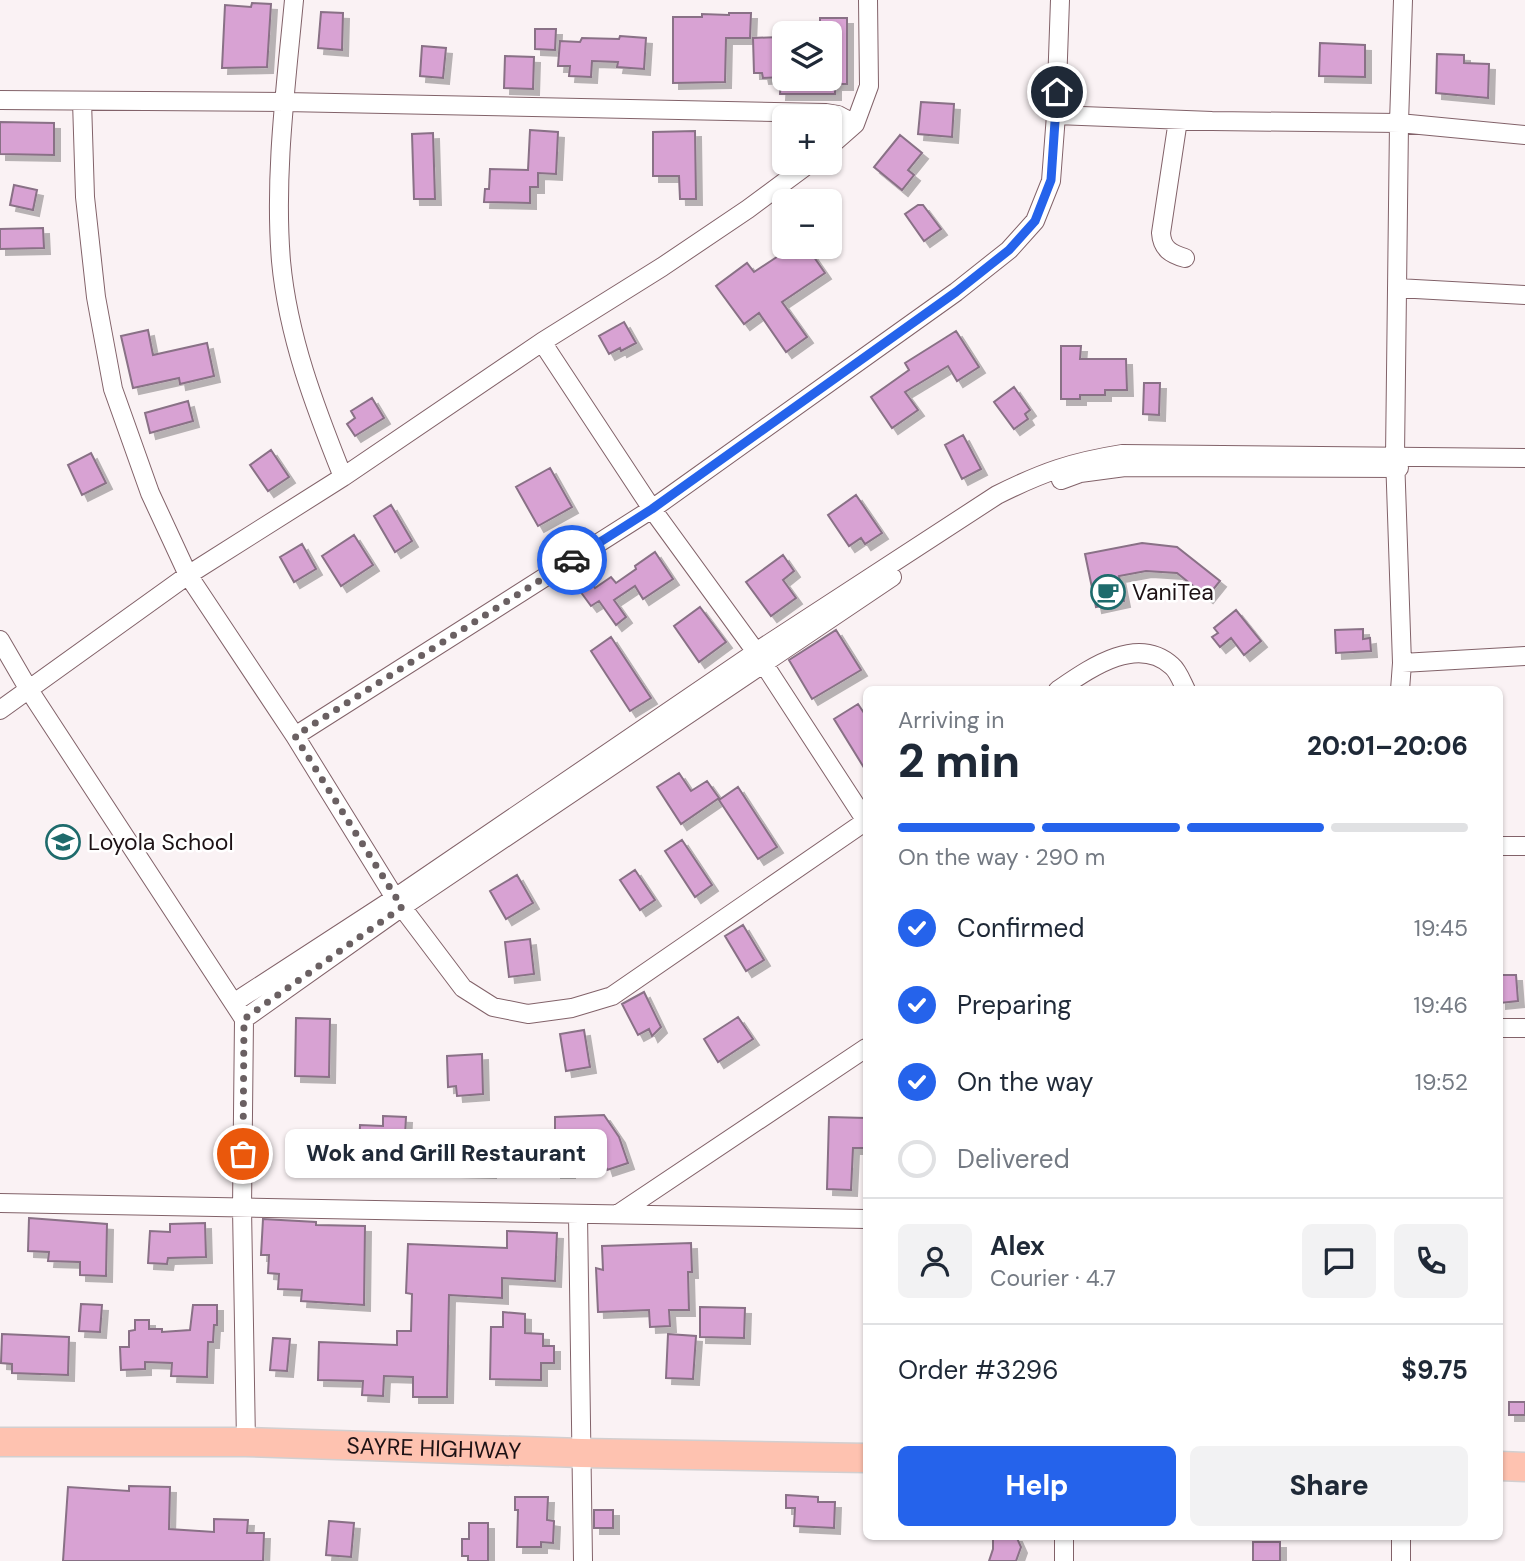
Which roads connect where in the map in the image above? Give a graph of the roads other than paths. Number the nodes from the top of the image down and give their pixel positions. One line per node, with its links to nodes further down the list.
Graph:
1 (294, 0): 7 (street)
2 (868, 0): 11 (street)
3 (1059, 0): 8 (street)
4 (1403, 0): 10 (street)
5 (0, 100): 6 (street)
6 (82, 101): 7 (street); 24 (street)
7 (285, 102): 11 (street); 22 (street)
8 (1056, 115): 9 (street); 23 (street)
9 (1178, 120): 10 (street); 15 (street)
10 (1399, 122): 13 (street); 16 (street)
11 (855, 124): 12 (street)
12 (842, 135)
13 (1525, 135)
14 (794, 175): 18 (street)
15 (1185, 258)
16 (1397, 288): 17 (street); 20 (street)
17 (1525, 295)
18 (542, 342): 22 (street); 23 (street)
19 (1525, 458): 20 (street)
20 (1395, 462): 21 (street); 27 (street); 28 (street)
21 (1525, 470)
22 (343, 477): 24 (street)
23 (652, 509): 27 (street); 34 (street)
24 (188, 575): 32 (street); 34 (street)
25 (0, 640): 32 (street)
26 (1525, 656): 28 (street)
27 (760, 658): 35 (street); 39 (street)
28 (1402, 663): 31 (street)
29 (1064, 686): 30 (street)
30 (1184, 686)
31 (1400, 686)
32 (29, 690): 33 (street); 40 (street)
33 (0, 710)
34 (295, 736): 39 (street)
35 (863, 816)
36 (863, 823): 39 (street)
37 (1503, 846): 38 (street)
38 (1525, 846)
39 (399, 902): 40 (street); 41 (street)
40 (235, 1002): 41 (street)
41 (244, 1019): 46 (street)
42 (1503, 1028): 43 (street)
43 (1525, 1028)
44 (863, 1050): 47 (street)
45 (0, 1203): 46 (street)
46 (242, 1208): 48 (street); 51 (street)
47 (618, 1214): 48 (street); 49 (street)
48 (578, 1215): 52 (street)
49 (863, 1219)
50 (0, 1441): 51 (highway, SAYRE HIGHWAY)
51 (246, 1442): 52 (highway, SAYRE HIGHWAY)
52 (581, 1453): 53 (highway, SAYRE HIGHWAY); 58 (street)
53 (863, 1458)
54 (1503, 1466): 55 (highway)
55 (1525, 1467)
56 (1063, 1540): 59 (street)
57 (1401, 1540): 60 (street)
58 (583, 1561)
59 (1064, 1561)
60 (1401, 1561)

